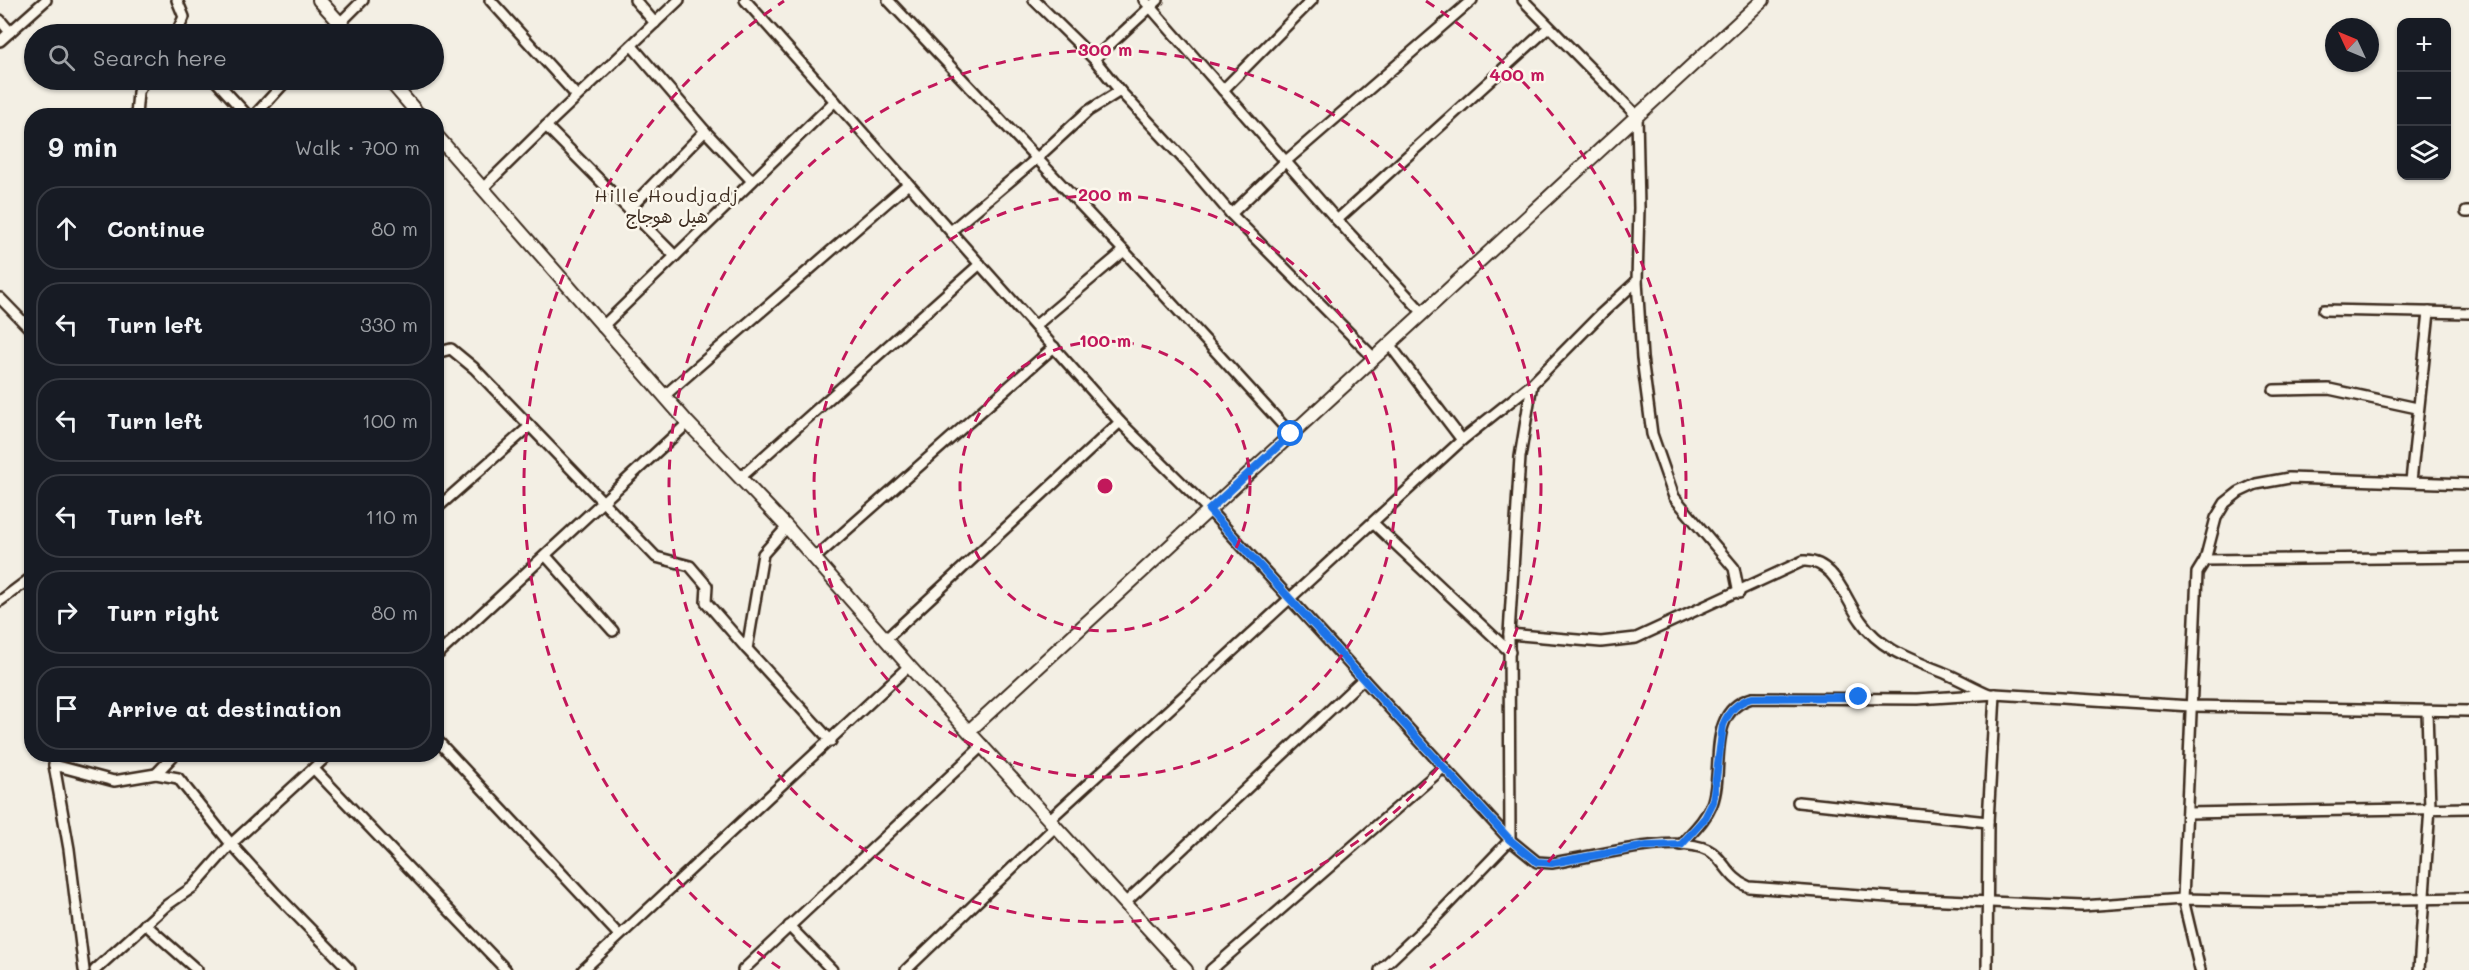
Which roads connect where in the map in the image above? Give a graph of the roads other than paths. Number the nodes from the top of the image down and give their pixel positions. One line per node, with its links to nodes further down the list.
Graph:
1 (46, 0): 22 (street)
2 (177, 0): 20 (street)
3 (319, 0): 18 (street)
4 (363, 0): 18 (street)
5 (490, 0): 32 (street)
6 (634, 0): 19 (street)
7 (679, 0): 19 (street)
8 (745, 0): 33 (street)
9 (888, 0): 42 (street)
10 (1034, 0): 25 (street)
11 (1158, 0): 16 (street)
12 (1312, 0): 30 (street)
13 (1472, 0): 43 (street)
14 (1523, 0): 21 (street)
15 (1763, 0): 38 (street)
16 (1147, 4): 25 (street); 30 (street)
17 (0, 20): 22 (street)
18 (340, 22)
19 (655, 23): 24 (street)
20 (181, 24)
21 (1548, 28): 38 (street); 49 (street)
22 (10, 32): 23 (street)
23 (0, 41)
24 (632, 46): 32 (street); 40 (street)
25 (1094, 59): 31 (street)
26 (139, 90): 34 (street)
27 (224, 90): 35 (street)
28 (278, 90): 36 (street)
29 (398, 90): 37 (street)
30 (1223, 90): 43 (street)
31 (1120, 92): 42 (street); 48 (street)
32 (577, 96): 39 (street)
33 (835, 101): 44 (street); 45 (street)
34 (137, 108)
35 (241, 108)
36 (261, 108)
37 (413, 108)
38 (1637, 116): 54 (street); 58 (street)
39 (546, 126): 46 (street); 47 (street)
40 (705, 131): 44 (street); 47 (street)
41 (444, 144): 46 (street)
42 (1035, 159): 50 (street); 51 (street)
43 (1286, 161): 48 (street); 49 (street)
44 (752, 181): 52 (street)
45 (908, 184): 50 (street); 69 (street)
46 (483, 188): 62 (street)
47 (629, 209): 52 (street)
48 (1231, 214): 66 (street)
49 (1337, 220): 58 (street)
50 (952, 230): 53 (street)
51 (1124, 251): 61 (street); 74 (street)
52 (675, 256): 62 (street)
53 (980, 264): 61 (street); 76 (street)
54 (1637, 281): 67 (street); 89 (street)
55 (0, 298): 60 (street)
56 (2324, 310): 57 (street)
57 (2429, 312): 59 (street); 70 (street)
58 (1423, 313): 63 (street)
59 (2469, 313)
60 (24, 321)
61 (1035, 326): 64 (street)
62 (602, 327): 69 (street)
63 (1389, 344): 66 (street); 75 (street)
64 (1054, 347): 71 (street); 86 (street)
65 (444, 351): 73 (street)
66 (1374, 358): 74 (street)
67 (1532, 384): 75 (street); 93 (street)
68 (2274, 390): 70 (street)
69 (664, 396): 72 (street)
70 (2417, 408): 77 (street)
71 (1120, 422): 81 (street); 94 (street)
72 (688, 423): 76 (street); 80 (street)
73 (530, 426): 79 (street); 80 (street)
74 (1291, 434): 81 (street)
75 (1462, 440): 82 (street)
76 (740, 478): 83 (street)
77 (2411, 481): 78 (street); 87 (street)
78 (2469, 484)
79 (444, 502)
80 (605, 502): 84 (street); 96 (street)
81 (1209, 510): 90 (street); 104 (street)
82 (1373, 523): 90 (street); 97 (street)
83 (787, 527): 86 (street); 96 (street)
84 (546, 556): 92 (street); 95 (street)
85 (2469, 557): 87 (street)
86 (815, 558): 94 (street)
87 (2205, 560): 101 (street)
88 (24, 583): 91 (street)
89 (1739, 592): 93 (street); 100 (street)
90 (1290, 599): 99 (street); 120 (street)
91 (0, 601)
92 (612, 631)
93 (1509, 634): 97 (street)
94 (886, 639): 98 (street)
95 (444, 649)
96 (747, 649): 105 (street)
97 (1509, 652): 121 (street)
98 (909, 666): 104 (street); 105 (street)
99 (1363, 679): 112 (street); 127 (street)
100 (1993, 695): 101 (street); 119 (street); 123 (street)
101 (2191, 706): 102 (street); 118 (street)
102 (2427, 711): 103 (street); 116 (street)
103 (2469, 711)
104 (969, 731): 106 (street)
105 (831, 741): 131 (street)
106 (983, 745): 120 (street); 130 (street)
107 (444, 748): 131 (street)
108 (55, 762): 111 (street)
109 (167, 762): 114 (street)
110 (321, 762): 113 (street)
111 (54, 765): 114 (street); 132 (street)
112 (1443, 767): 121 (street); 142 (street)
113 (314, 769): 122 (street); 136 (street)
114 (156, 774): 122 (street)
115 (1798, 802): 119 (street)
116 (2430, 807): 117 (street); 118 (street); 126 (street)
117 (2469, 808)
118 (2187, 813): 125 (street)
119 (1988, 822): 128 (street)
120 (1053, 823): 127 (street); 140 (street)
121 (1510, 840): 123 (street); 143 (street)
122 (231, 844): 129 (street); 135 (street)
123 (1681, 845): 128 (street)
124 (2469, 898): 126 (street)
125 (2183, 899): 126 (street); 128 (street); 145 (street)
126 (2424, 899): 146 (street)
127 (1125, 903): 141 (street)
128 (1988, 903): 144 (street)
129 (145, 924): 133 (street); 134 (street)
130 (789, 926): 138 (street); 139 (street)
131 (619, 935): 137 (street)
132 (84, 970)
133 (94, 970)
134 (197, 970)
135 (350, 970)
136 (506, 970)
137 (583, 970)
138 (743, 970)
139 (832, 970)
140 (906, 970)
141 (1186, 970)
142 (1211, 970)
143 (1380, 970)
144 (1987, 970)
145 (2200, 970)
146 (2419, 970)

